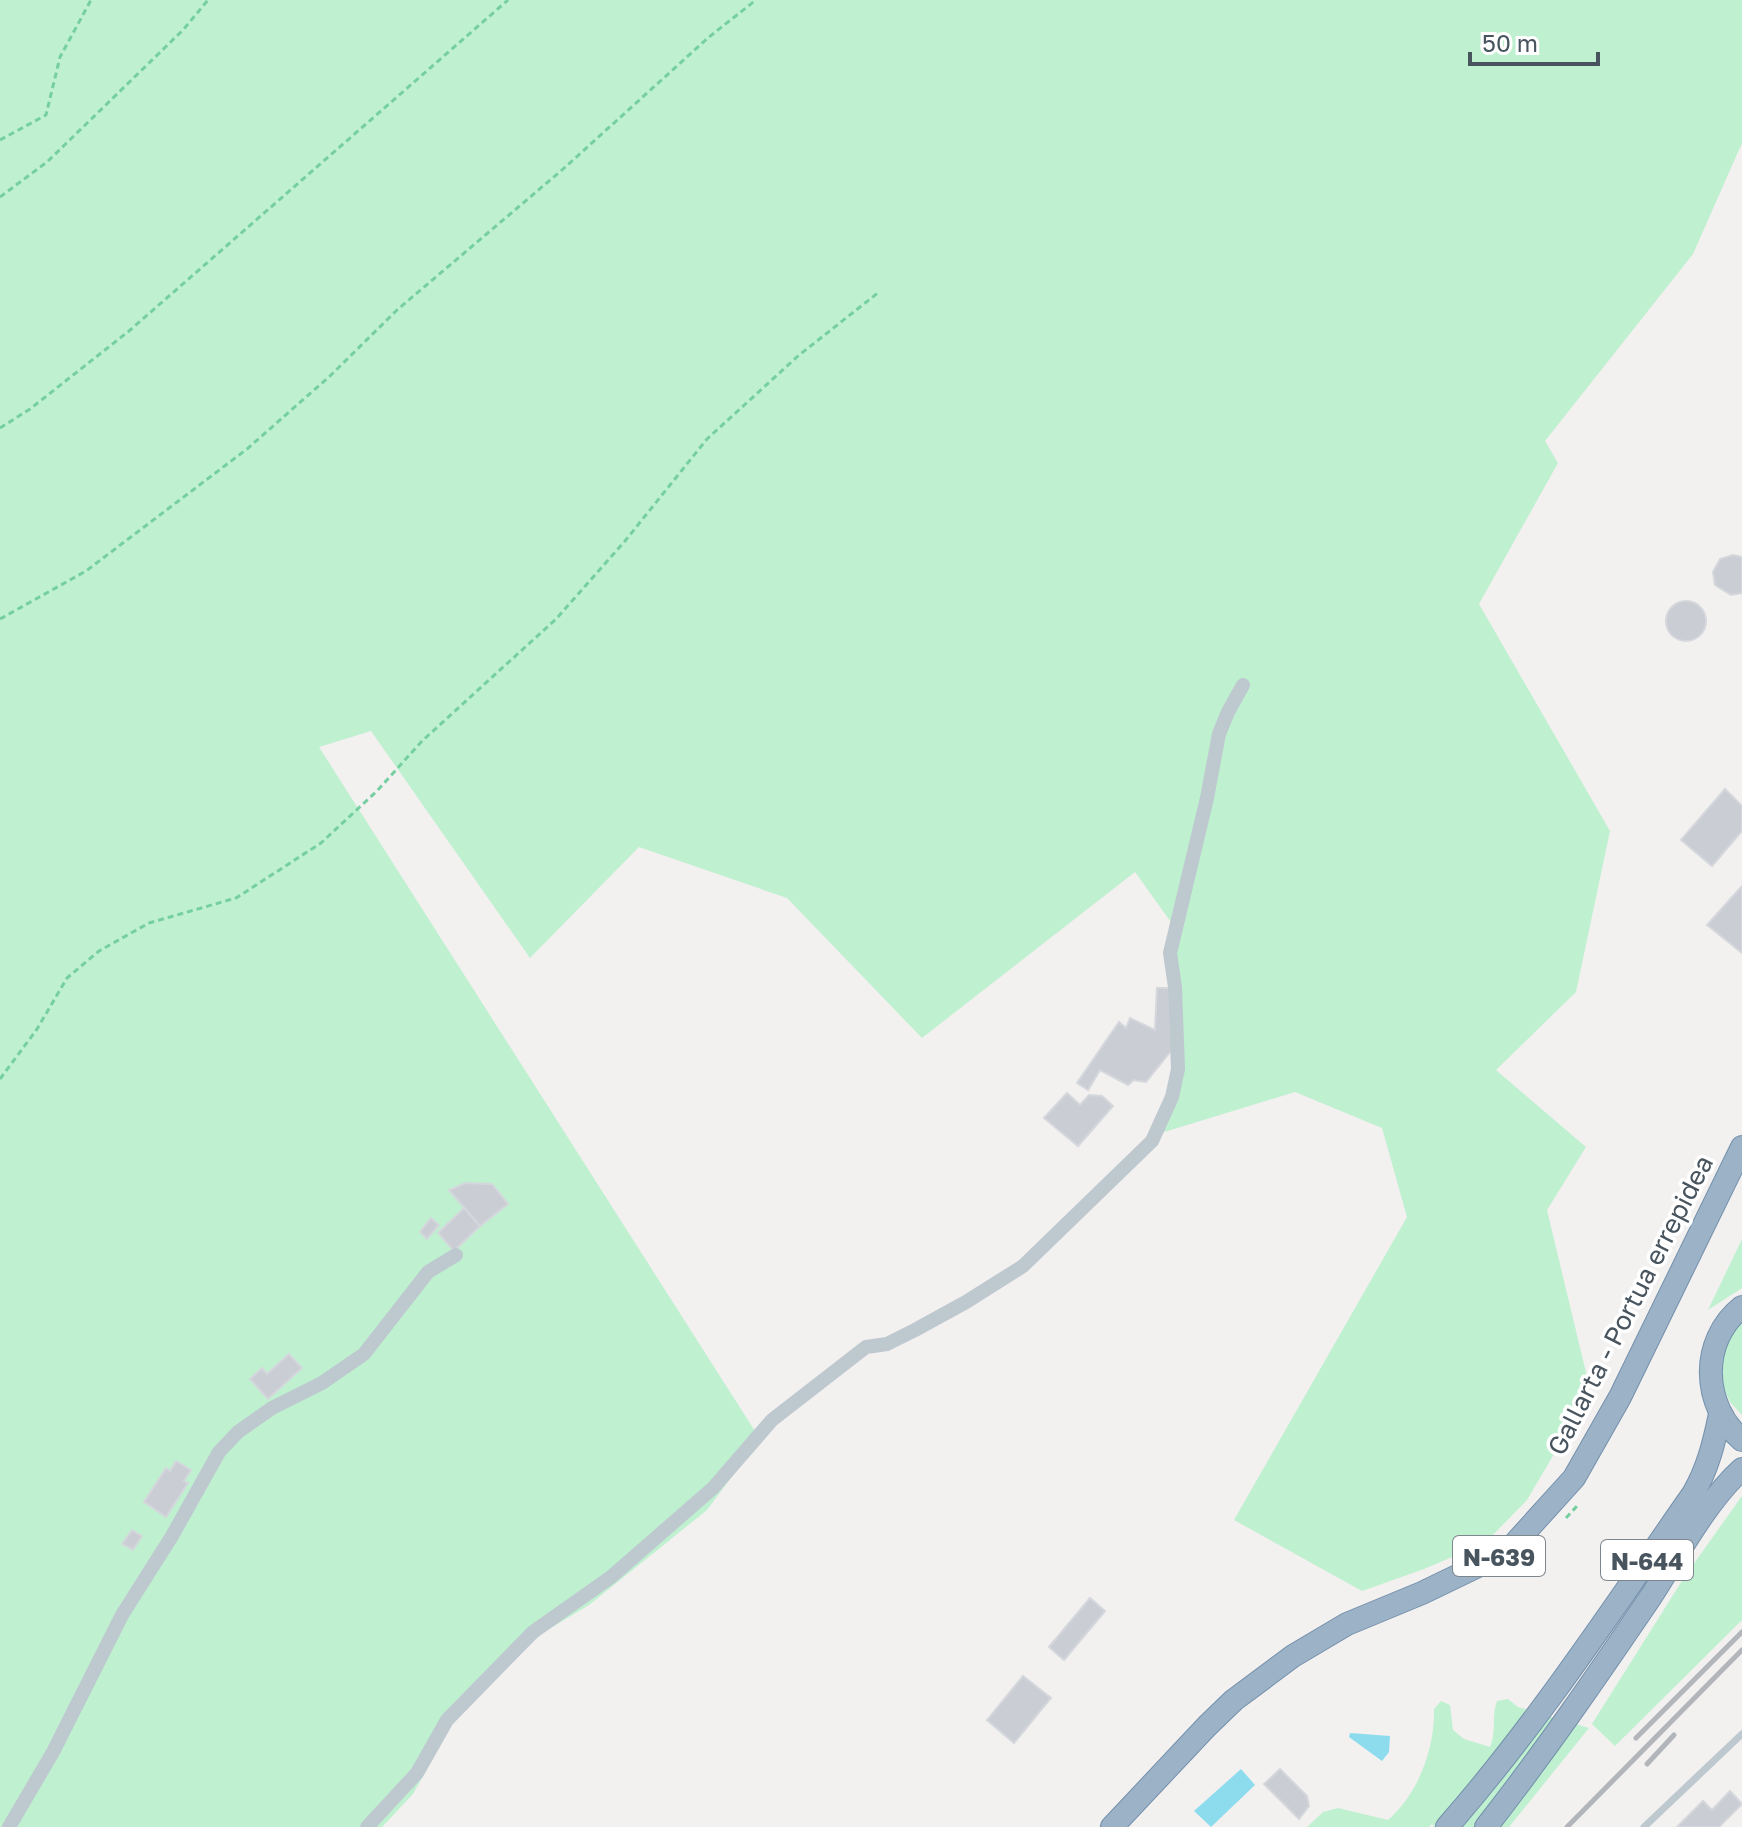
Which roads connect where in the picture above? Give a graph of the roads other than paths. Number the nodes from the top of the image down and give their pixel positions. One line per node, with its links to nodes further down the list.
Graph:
1 (1243, 685): 10 (street)
2 (1742, 1147): 11 (highway, Gallarta - Portua errepidea / N-639)
3 (456, 1255): 9 (street)
4 (1742, 1307): 5 (highway)
5 (1720, 1414): 6 (highway); 12 (highway, N-644)
6 (1742, 1440)
7 (1742, 1469): 13 (highway, N-644)
8 (1742, 1734): 14 (lane)
9 (9, 1827)
10 (367, 1827)
11 (1112, 1827)
12 (1447, 1827)
13 (1486, 1827)
14 (1644, 1827)

